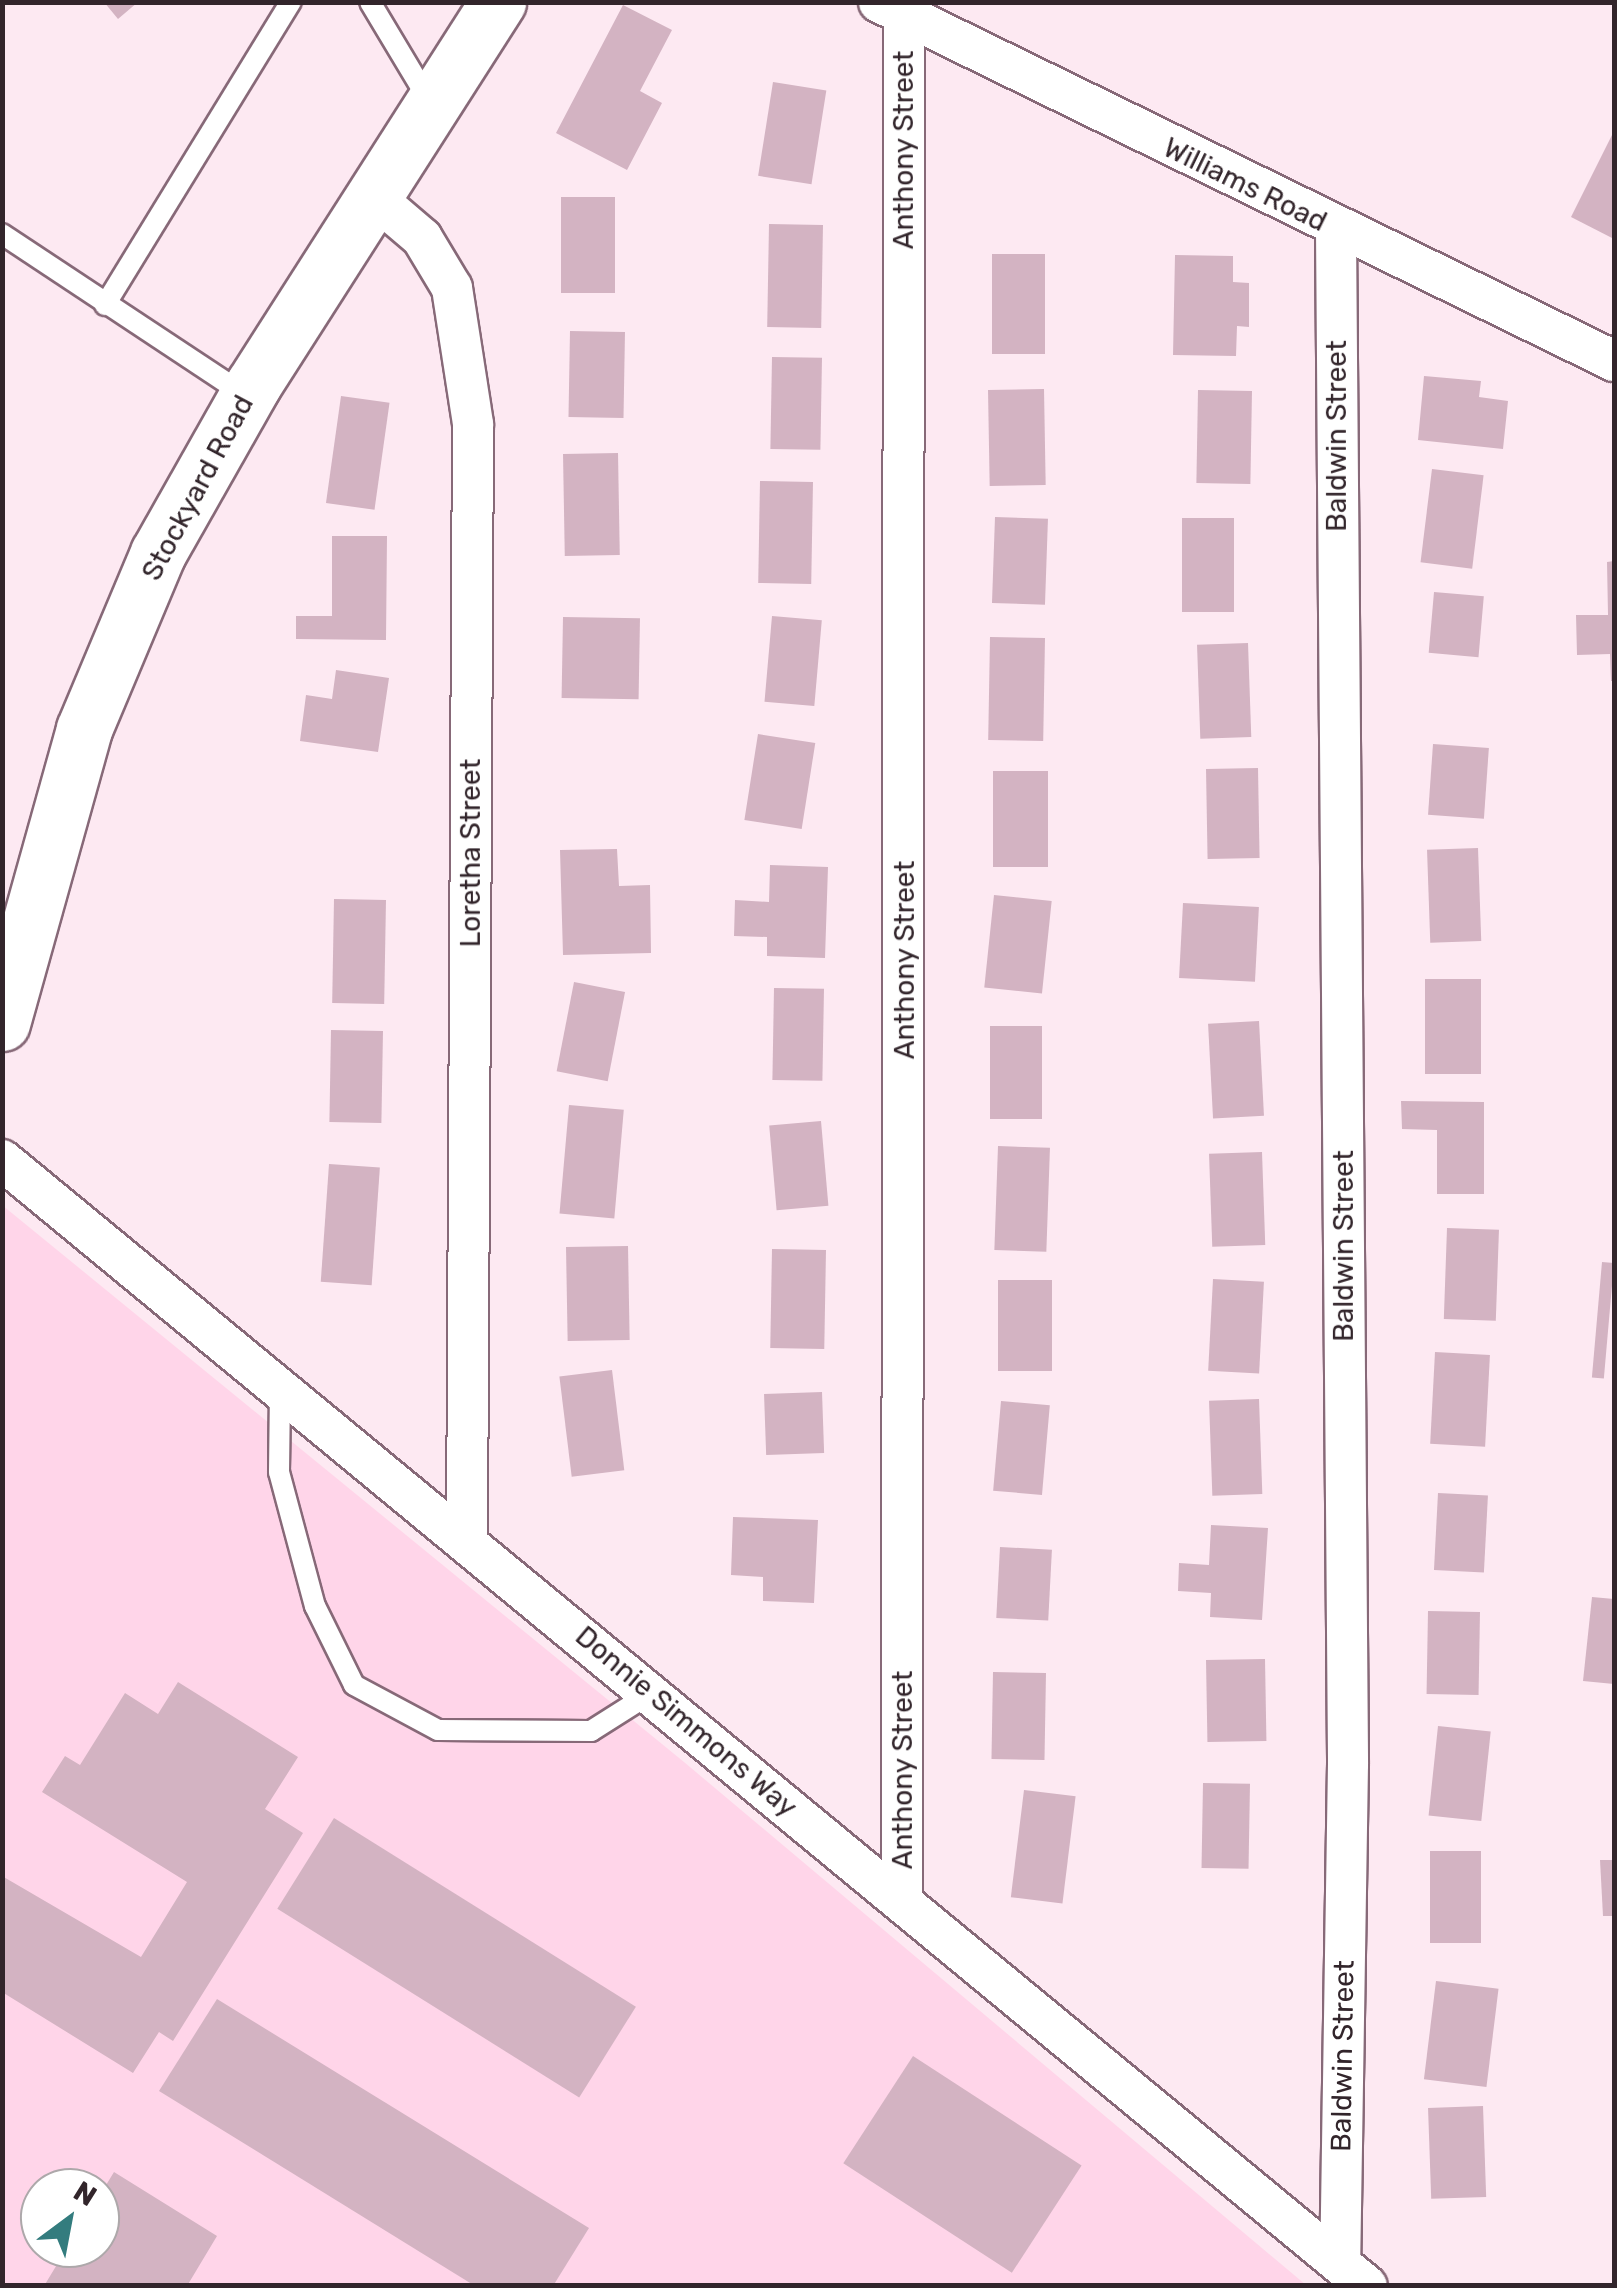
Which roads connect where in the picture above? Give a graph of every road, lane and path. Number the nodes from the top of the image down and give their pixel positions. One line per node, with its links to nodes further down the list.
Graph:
1 (291, 2): 9 (lane)
2 (370, 2): 5 (lane)
3 (498, 2): 5 (street, Stockyard Road)
4 (891, 11): 7 (street, Williams Road); 17 (street, Anthony Street)
5 (432, 106): 6 (street, Stockyard Road)
6 (374, 197): 11 (street, Stockyard Road); 15 (street, Loretha Street)
7 (1336, 230): 10 (street, Williams Road); 18 (street, Baldwin Street)
8 (2, 234): 9 (lane)
9 (105, 305): 11 (lane)
10 (1614, 361)
11 (247, 396): 12 (street, Stockyard Road)
12 (2, 1023)
13 (2, 1160): 14 (street, Donnie Simmons Way)
14 (280, 1388): 15 (street, Donnie Simmons Way); 16 (lane)
15 (466, 1540): 16 (street, Donnie Simmons Way)
16 (651, 1692): 17 (street, Donnie Simmons Way)
17 (902, 1901): 18 (street, Donnie Simmons Way)
18 (1354, 2274)

